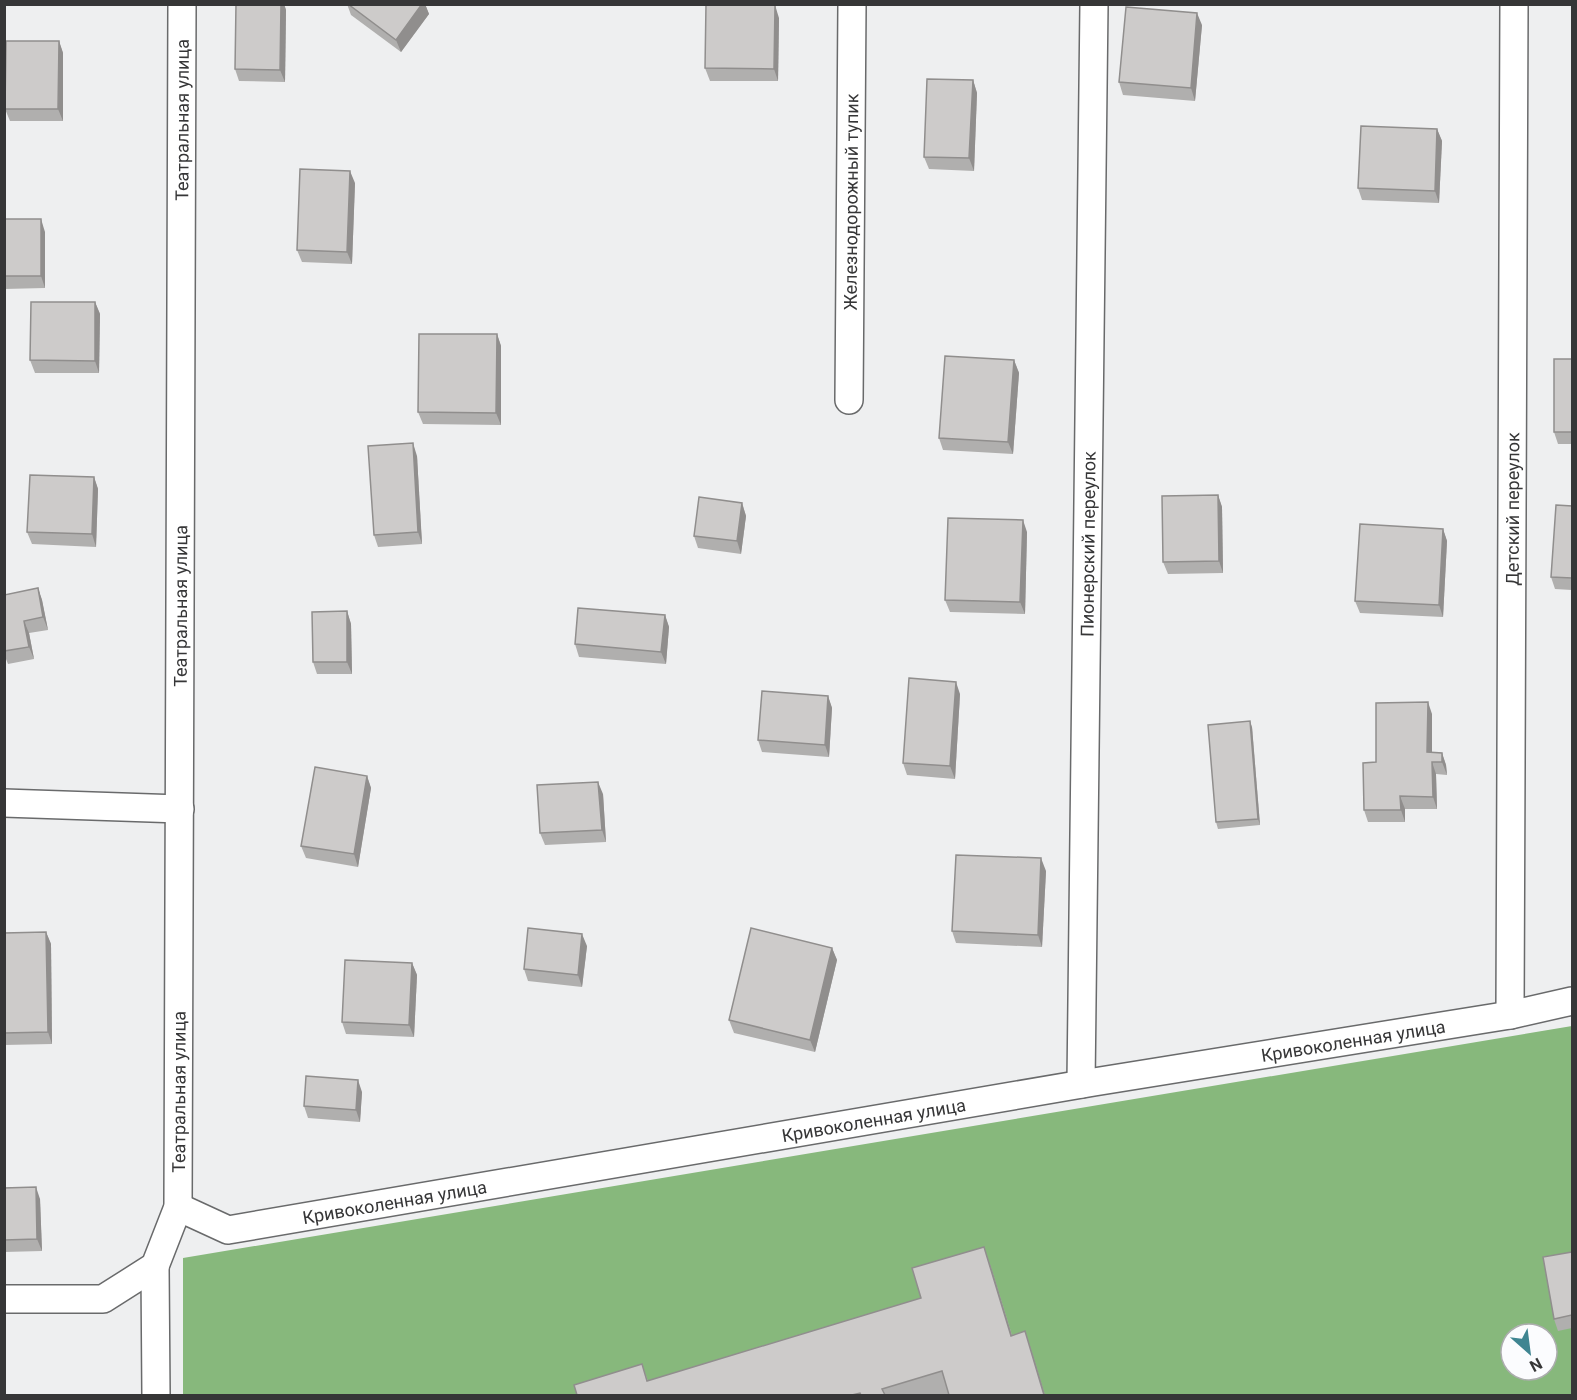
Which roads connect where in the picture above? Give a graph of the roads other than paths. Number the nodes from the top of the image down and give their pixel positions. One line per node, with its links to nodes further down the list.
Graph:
1 (182, 4): 7 (street, Театральная улица)
2 (852, 4): 5 (street, Железнодорожный тупик)
3 (1094, 4): 10 (street, Пионерский переулок)
4 (1514, 4): 9 (street, Детский переулок)
5 (849, 400)
6 (4, 803): 7 (street)
7 (180, 808): 11 (street, Театральная улица)
8 (1572, 1001): 9 (street, Кривоколенная улица)
9 (1510, 1015): 10 (street, Кривоколенная улица)
10 (1081, 1084): 11 (street, Кривоколенная улица)
11 (178, 1207): 12 (street)
12 (155, 1266): 13 (street); 14 (street)
13 (4, 1299)
14 (156, 1395)

